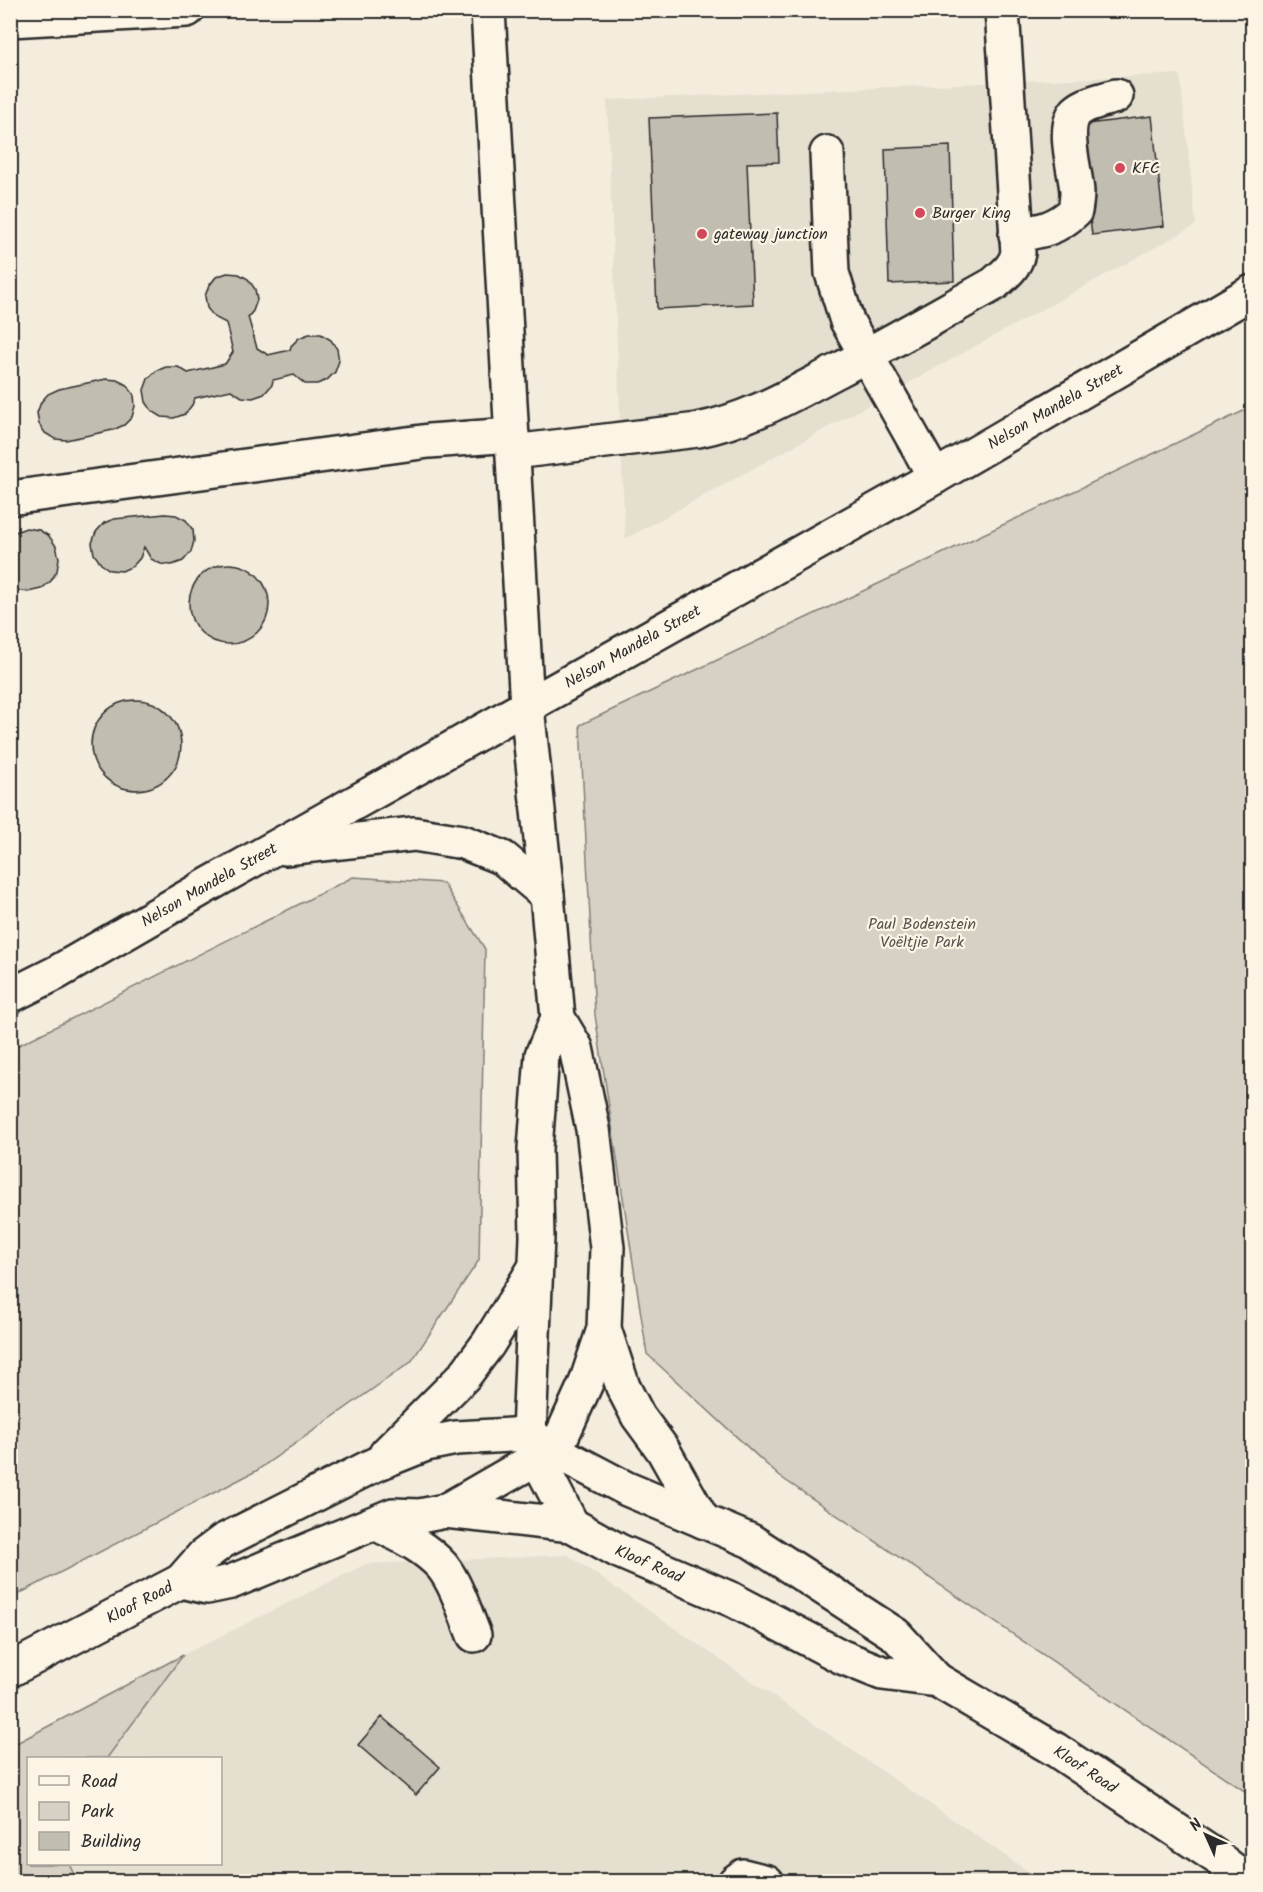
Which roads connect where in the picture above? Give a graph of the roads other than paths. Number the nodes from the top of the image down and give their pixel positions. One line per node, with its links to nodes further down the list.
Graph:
1 (187, 10): 4 (street)
2 (488, 10): 10 (street)
3 (1002, 10): 7 (street)
4 (10, 20)
5 (1116, 96): 7 (street)
6 (827, 153): 9 (street)
7 (1016, 235): 9 (street)
8 (1252, 292): 11 (street, Nelson Mandela Street)
9 (866, 356): 10 (street); 11 (street)
10 (512, 444): 12 (street); 13 (street)
11 (935, 477): 13 (street, Nelson Mandela Street)
12 (10, 498)
13 (527, 707): 14 (street, Nelson Mandela Street); 15 (street)
14 (271, 850): 15 (street); 16 (street, Nelson Mandela Street)
15 (547, 895): 17 (street)
16 (10, 996)
17 (558, 1018): 18 (street); 19 (street)
18 (536, 1268): 20 (street); 21 (street)
19 (604, 1329): 20 (street); 23 (street)
20 (540, 1448): 21 (street); 22 (street); 23 (street); 25 (street)
21 (376, 1464): 26 (street)
22 (444, 1511): 24 (street, Kloof Road); 25 (street, Kloof Road)
23 (703, 1521): 29 (street)
24 (375, 1523): 26 (street, Kloof Road); 27 (street)
25 (572, 1525): 29 (street, Kloof Road)
26 (182, 1581): 28 (street, Kloof Road)
27 (474, 1635)
28 (10, 1670)
29 (936, 1680): 32 (street, Kloof Road)
30 (735, 1881): 31 (street)
31 (767, 1881)
32 (1249, 1881)

